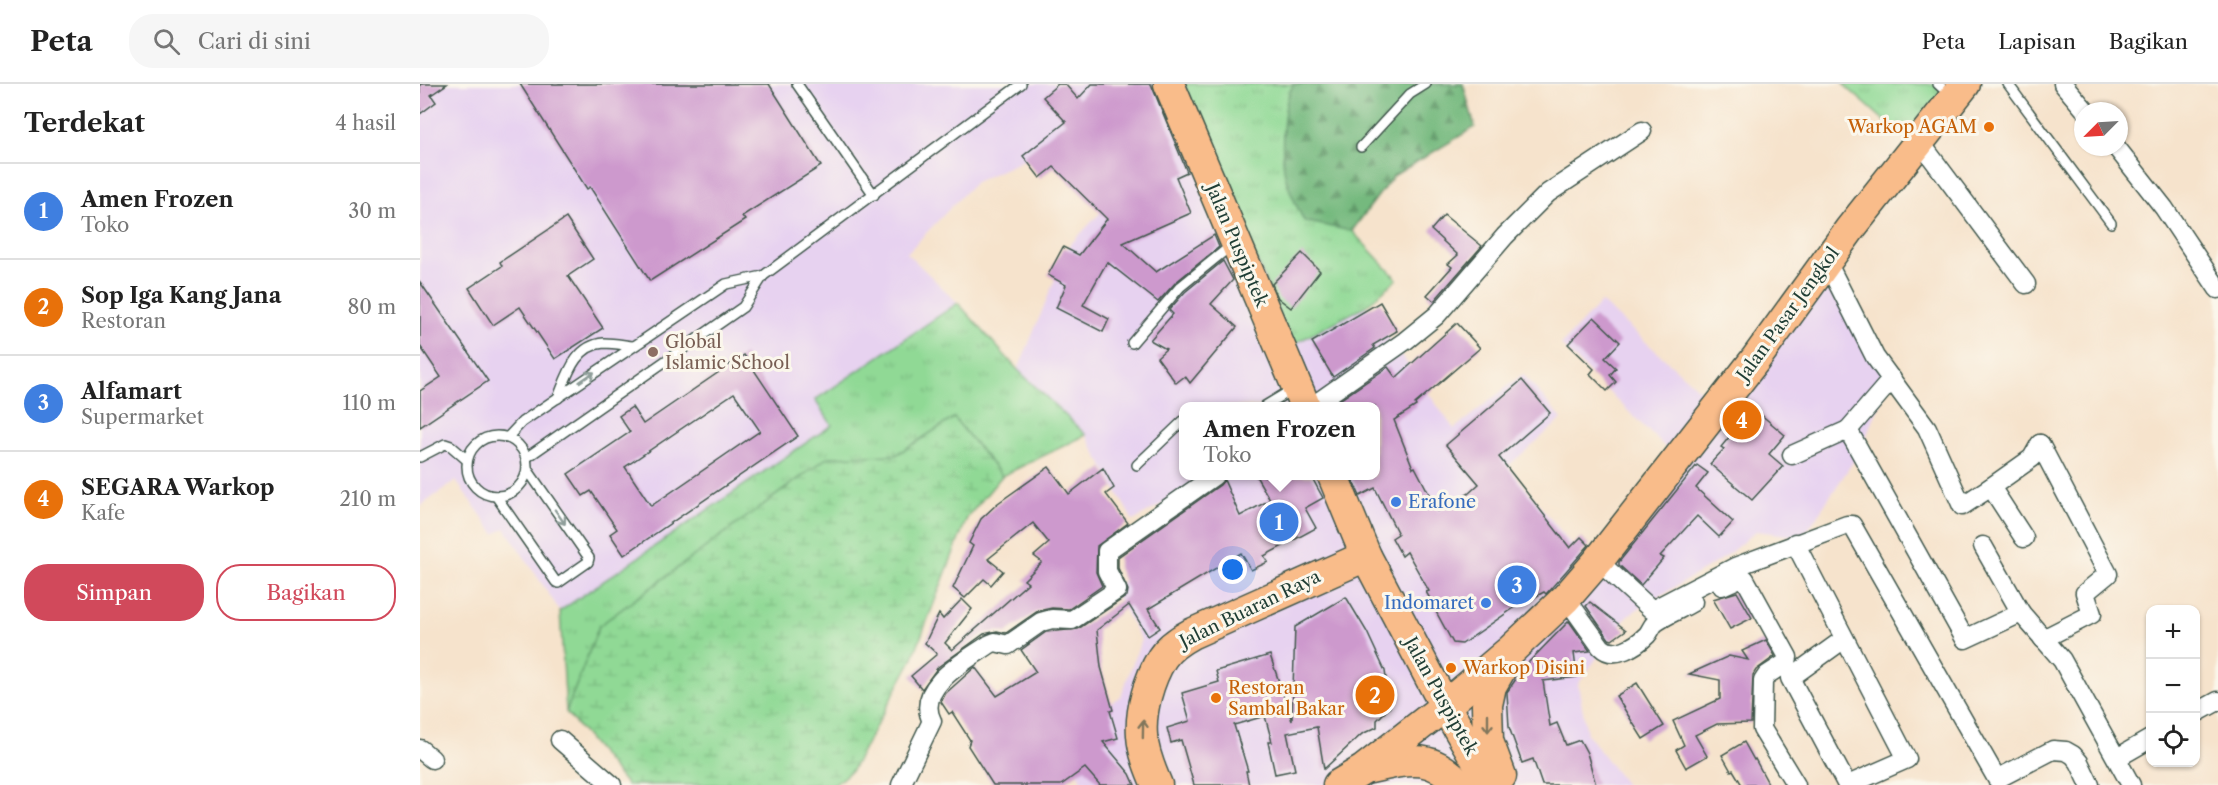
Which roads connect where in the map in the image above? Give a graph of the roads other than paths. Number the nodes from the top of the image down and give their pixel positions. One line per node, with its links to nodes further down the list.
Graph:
1 (797, 84): 13 (lane)
2 (1021, 84): 13 (lane)
3 (1169, 84): 15 (main road, Jalan Puspiptek)
4 (1426, 84): 11 (lane)
5 (2008, 84): 14 (lane)
6 (2063, 84): 8 (street)
7 (1952, 89): 10 (main road, Jalan Pasar Jengkol)
8 (2078, 102)
9 (1642, 131): 24 (street)
10 (1920, 142): 16 (main road, Jalan Pasar Jengkol); 18 (street)
11 (1360, 147)
12 (2122, 156): 19 (street)
13 (874, 195): 17 (lane)
14 (2111, 223)
15 (1236, 241): 20 (lane); 24 (main road, Jalan Puspiptek)
16 (1827, 262): 22 (street); 42 (main road, Jalan Pasar Jengkol)
17 (763, 276): 21 (lane); 30 (lane)
18 (2025, 284)
19 (2218, 289)
20 (1132, 343)
21 (633, 346): 23 (lane, one-way to 21); 23 (lane)
22 (1892, 379): 26 (street); 36 (street)
23 (558, 398): 27 (lane)
24 (1306, 400)
25 (1179, 425): 32 (lane)
26 (1848, 430): 28 (street); 44 (street)
27 (507, 438): 30 (lane); 31 (lane)
28 (1791, 455)
29 (420, 457): 31 (lane)
30 (525, 458): 33 (lane)
31 (467, 460): 37 (lane)
32 (1137, 465)
33 (527, 469): 37 (lane); 37 (lane, one-way to 37)
34 (1208, 480): 57 (street)
35 (1335, 480): 41 (main road, Jalan Puspiptek)
36 (1991, 487): 38 (street); 46 (street)
37 (496, 496)
38 (2024, 538)
39 (1795, 543): 42 (street); 45 (street); 55 (street)
40 (1983, 546): 44 (street)
41 (1366, 556): 49 (main road, Jalan Puspiptek); 58 (main road, Jalan Buaran Raya, one-way to 41)
42 (1598, 561): 43 (main road, Jalan Pasar Jengkol)
43 (1566, 598): 47 (main road, Jalan Pasar Jengkol); 62 (street)
44 (2021, 613): 46 (street)
45 (1844, 639): 63 (street); 63 (street)
46 (2043, 639): 53 (street)
47 (1512, 649): 49 (main road); 61 (main road, one-way to 61)
48 (2218, 701): 50 (street)
49 (1445, 706): 54 (main road); 60 (main road, Jalan Puspiptek)
50 (2200, 711)
51 (560, 740): 56 (street)
52 (2146, 742): 53 (street)
53 (2117, 758): 65 (street)
54 (1350, 778): 59 (main road)
55 (1998, 782): 64 (street)
56 (612, 785)
57 (901, 785)
58 (1157, 785)
59 (1460, 785)
60 (1491, 785)
61 (1505, 785)
62 (1796, 785)
63 (1848, 785)
64 (2090, 785)
65 (2131, 785)

